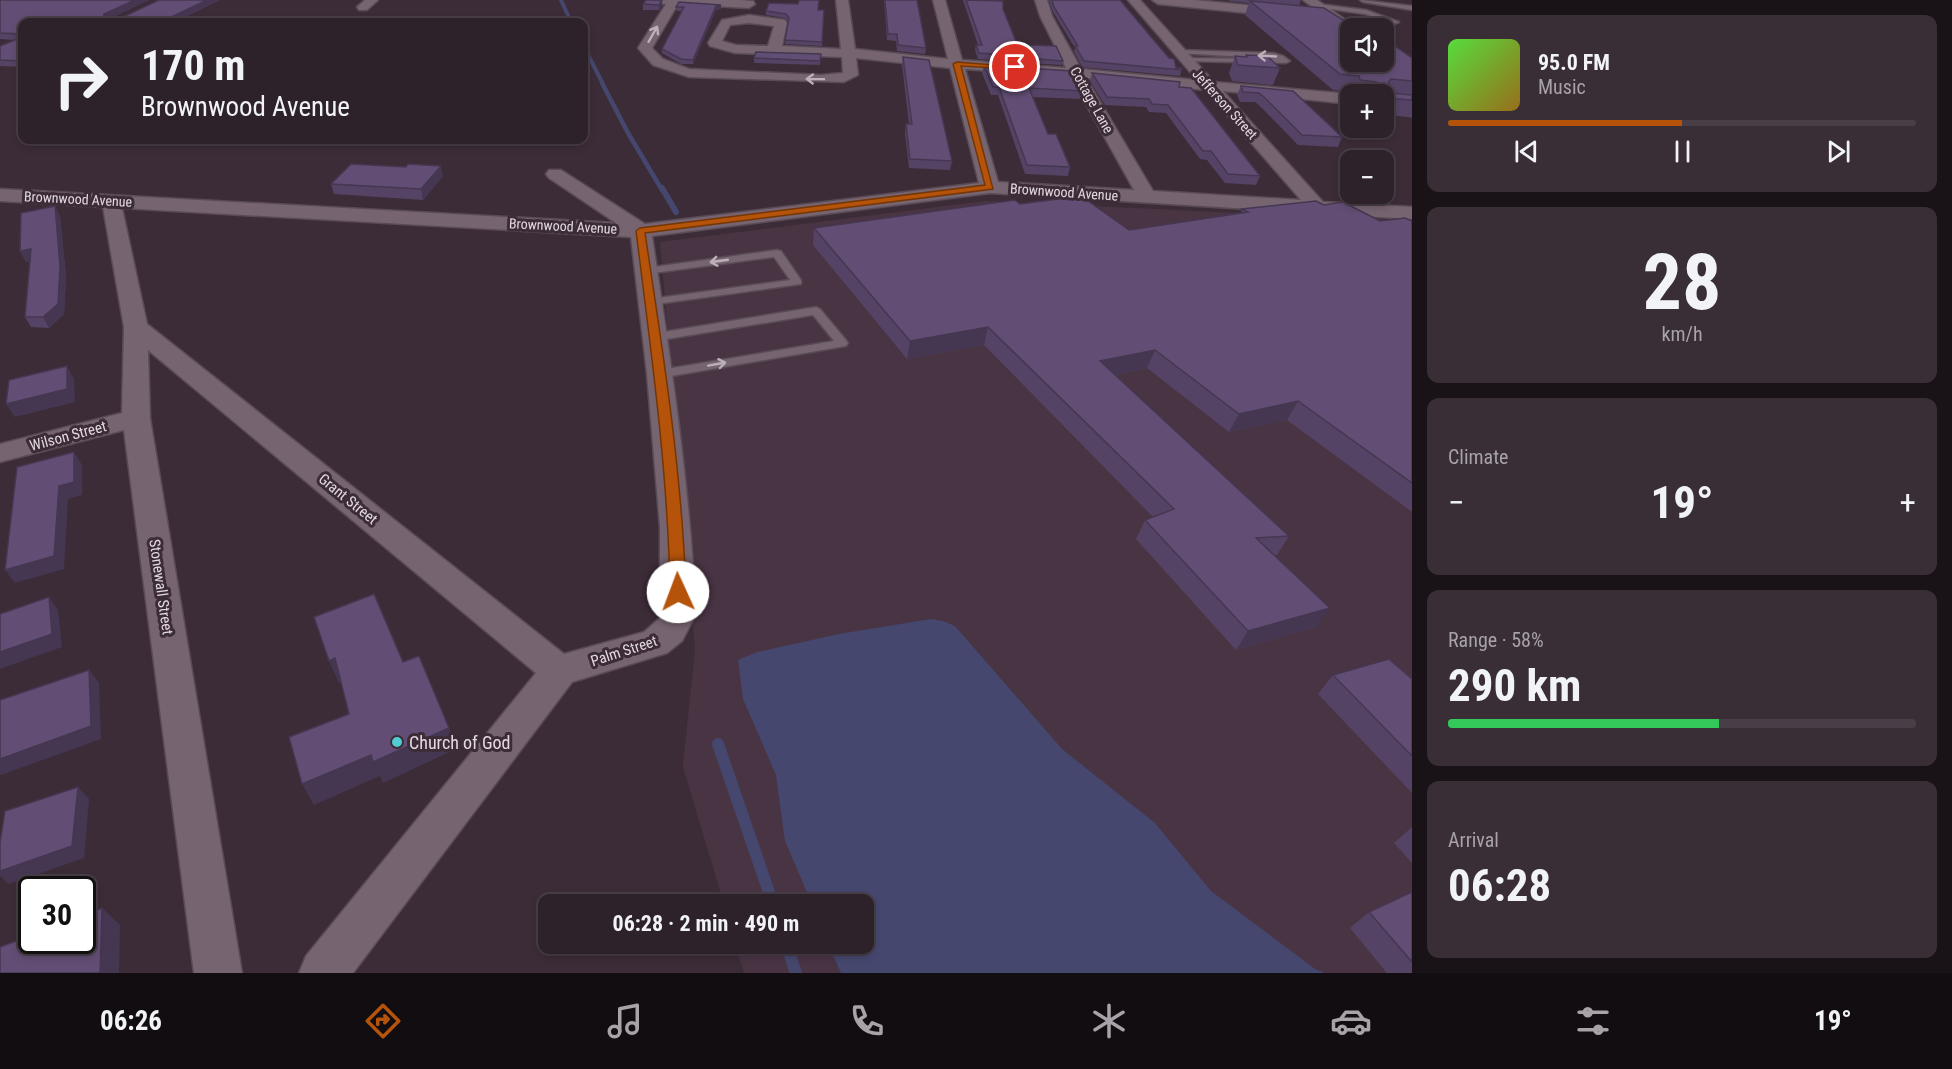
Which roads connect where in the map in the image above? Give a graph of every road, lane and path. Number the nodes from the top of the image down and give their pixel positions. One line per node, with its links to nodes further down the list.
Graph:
1 (842, 0): 15 (street)
2 (939, 0): 17 (street)
3 (1041, 0): 18 (street, Cottage Lane)
4 (1134, 0): 16 (street, Jefferson Street)
5 (1158, 0): 10 (street)
6 (1363, 0): 9 (lane)
7 (666, 1): 8 (street); 15 (street, one-way to 7)
8 (750, 2): 12 (street)
9 (1412, 8)
10 (1309, 9): 11 (lane); 13 (street)
11 (1384, 18)
12 (748, 19): 14 (street); 14 (street)
13 (1340, 22)
14 (772, 50): 15 (street)
15 (850, 53): 17 (street)
16 (1182, 56): 16 (lane, one-way to 16); 19 (street, Jefferson Street)
17 (957, 64): 18 (street); 22 (street)
18 (1076, 73): 19 (street); 24 (street, Cottage Lane)
19 (1209, 87): 20 (street); 26 (street, Jefferson Street)
20 (1340, 98)
21 (555, 174): 28 (street)
22 (990, 187): 24 (street, Brownwood Avenue); 28 (street, Brownwood Avenue)
23 (0, 195): 25 (street, Brownwood Avenue)
24 (1147, 197): 26 (street, Brownwood Avenue)
25 (111, 200): 28 (street, Brownwood Avenue); 30 (street, Stonewall Street)
26 (1317, 207): 27 (street, Brownwood Avenue)
27 (1412, 213)
28 (640, 231): 29 (street, Palm Street)
29 (648, 286): 29 (lane, one-way to 29); 31 (street, Palm Street)
30 (136, 327): 33 (street, Stonewall Street); 35 (street, Grant Street)
31 (655, 337): 32 (street, Palm Street); 32 (lane, one-way to 31)
32 (660, 374): 35 (street, Palm Street)
33 (136, 418): 34 (street, Wilson Street); 36 (street, Stonewall Street)
34 (0, 453)
35 (559, 670): 37 (street)
36 (218, 973)
37 (322, 973)

